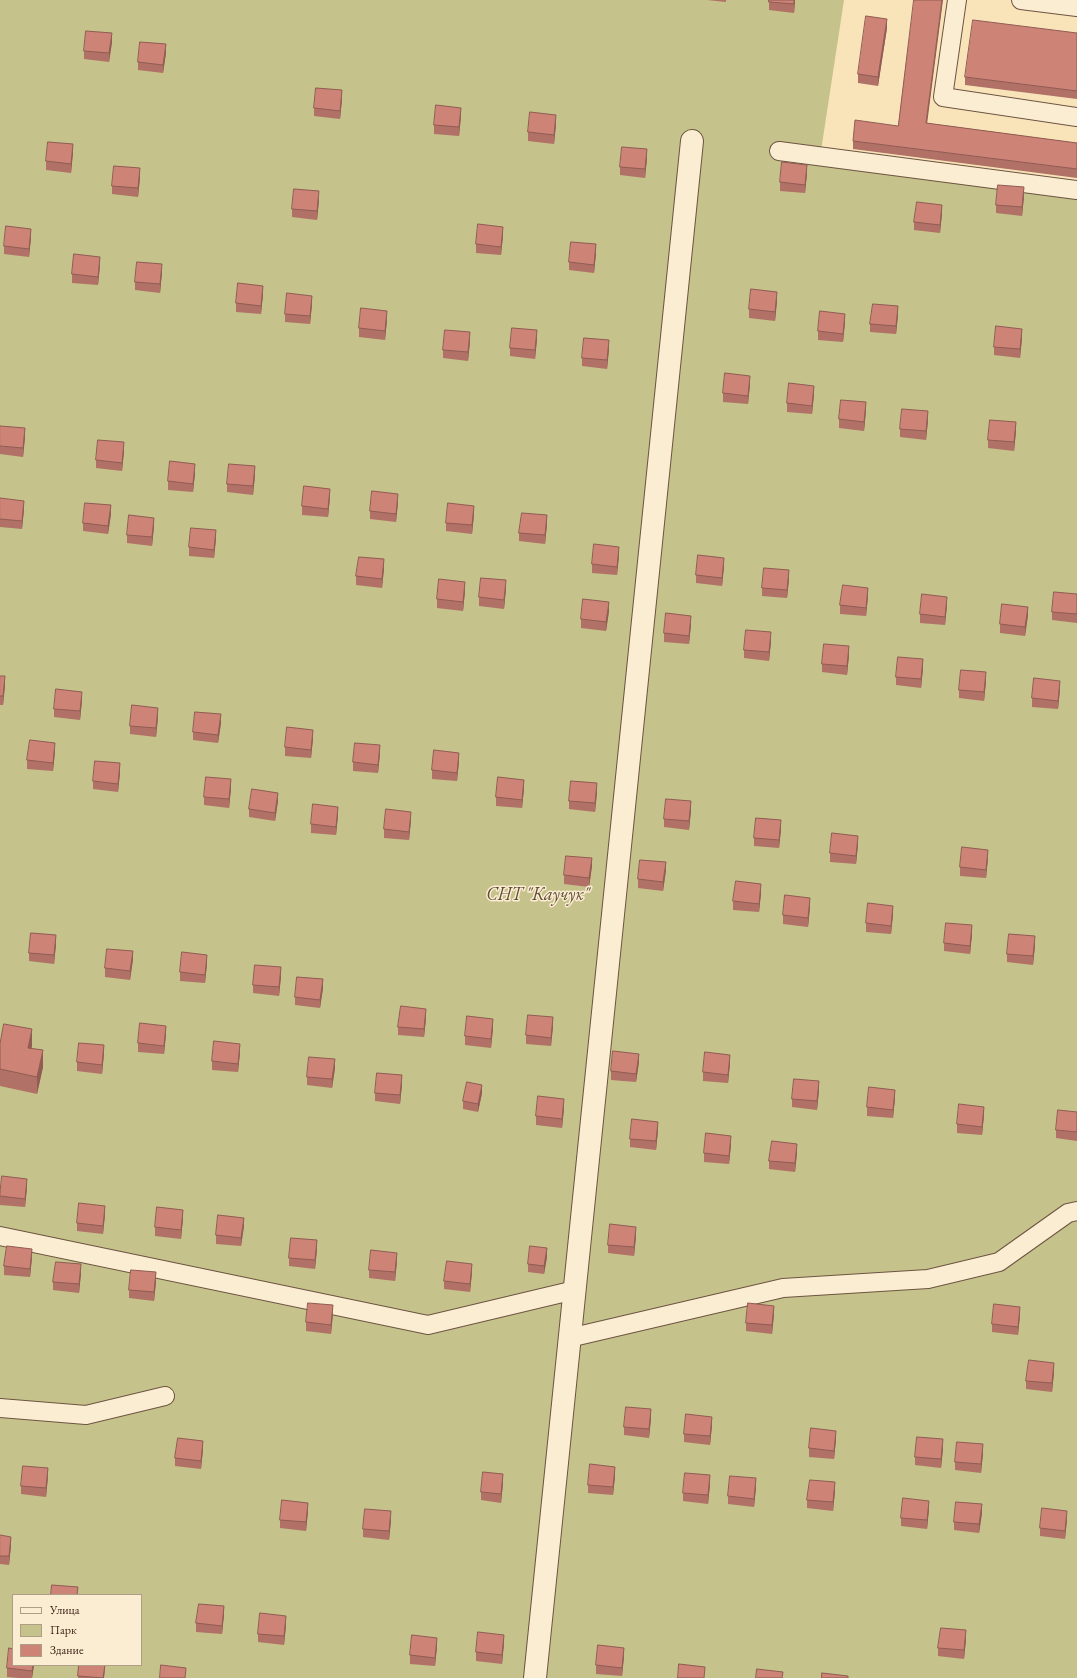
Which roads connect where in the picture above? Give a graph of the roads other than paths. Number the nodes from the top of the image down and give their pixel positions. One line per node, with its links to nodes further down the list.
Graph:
1 (957, 0): 4 (lane)
2 (1021, 0): 3 (lane)
3 (1077, 7)
4 (1077, 117)
5 (692, 141): 10 (street)
6 (779, 151): 7 (lane)
7 (1077, 190)
8 (1077, 1211): 11 (lane)
9 (0, 1236): 10 (lane)
10 (575, 1290): 11 (street)
11 (569, 1338): 14 (street)
12 (165, 1396): 13 (lane)
13 (0, 1408)
14 (535, 1678)

